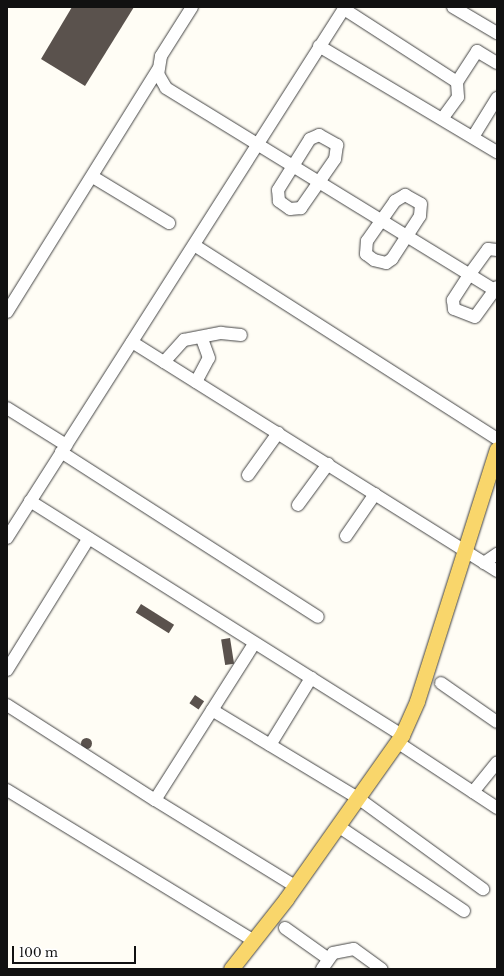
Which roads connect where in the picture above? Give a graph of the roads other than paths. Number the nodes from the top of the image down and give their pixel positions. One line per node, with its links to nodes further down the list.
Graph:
1 (192, 7): 7 (street)
2 (453, 7): 4 (street)
3 (344, 8): 5 (street); 8 (street)
4 (497, 33)
5 (319, 46): 10 (street); 12 (street)
6 (497, 63): 8 (street)
7 (158, 69): 12 (street); 15 (street)
8 (457, 82): 10 (street)
9 (497, 98): 11 (street)
10 (442, 119): 11 (street)
11 (473, 137): 13 (street)
12 (257, 144): 14 (street); 20 (street)
13 (497, 152)
14 (291, 166): 16 (street); 16 (street); 16 (street)
15 (92, 177): 18 (street); 24 (street)
16 (318, 184): 17 (street)
17 (380, 222): 19 (street); 19 (street); 19 (street)
18 (169, 223)
19 (406, 237): 22 (street)
20 (194, 245): 27 (street); 32 (street)
21 (497, 250): 22 (street)
22 (469, 275): 23 (street); 23 (street)
23 (496, 290)
24 (7, 312)
25 (241, 335): 26 (street)
26 (202, 339): 28 (street); 29 (street)
27 (132, 342): 28 (street); 33 (street)
28 (164, 362): 29 (street)
29 (196, 382): 31 (street)
30 (7, 408): 33 (street)
31 (278, 433): 35 (street); 36 (street)
32 (497, 439)
33 (64, 449): 38 (street); 47 (street)
34 (497, 449): 43 (main road)
35 (328, 464): 37 (street); 39 (street)
36 (248, 475)
37 (375, 494): 40 (street); 43 (street)
38 (30, 501): 41 (street); 42 (street)
39 (298, 504)
40 (346, 536)
41 (7, 538)
42 (89, 538): 48 (street); 49 (street)
43 (465, 551): 45 (street); 55 (main road)
44 (497, 554): 45 (street)
45 (484, 563): 46 (street)
46 (497, 571)
47 (318, 617)
48 (254, 644): 50 (street); 53 (street)
49 (7, 670)
50 (311, 678): 55 (street); 56 (street)
51 (441, 683): 54 (street)
52 (7, 706): 61 (street)
53 (212, 710): 56 (street); 61 (street)
54 (497, 722)
55 (400, 738): 59 (street); 60 (main road)
56 (270, 745): 60 (street)
57 (497, 762): 59 (street)
58 (7, 790): 68 (street)
59 (473, 792): 62 (street)
60 (358, 798): 63 (main road); 65 (street)
61 (155, 800): 64 (street)
62 (497, 808)
63 (338, 826): 64 (main road); 66 (street)
64 (295, 886): 68 (main road)
65 (483, 889)
66 (464, 911)
67 (285, 928): 69 (street)
68 (254, 940): 70 (main road)
69 (324, 964): 71 (street)
70 (231, 969)
71 (382, 969)

